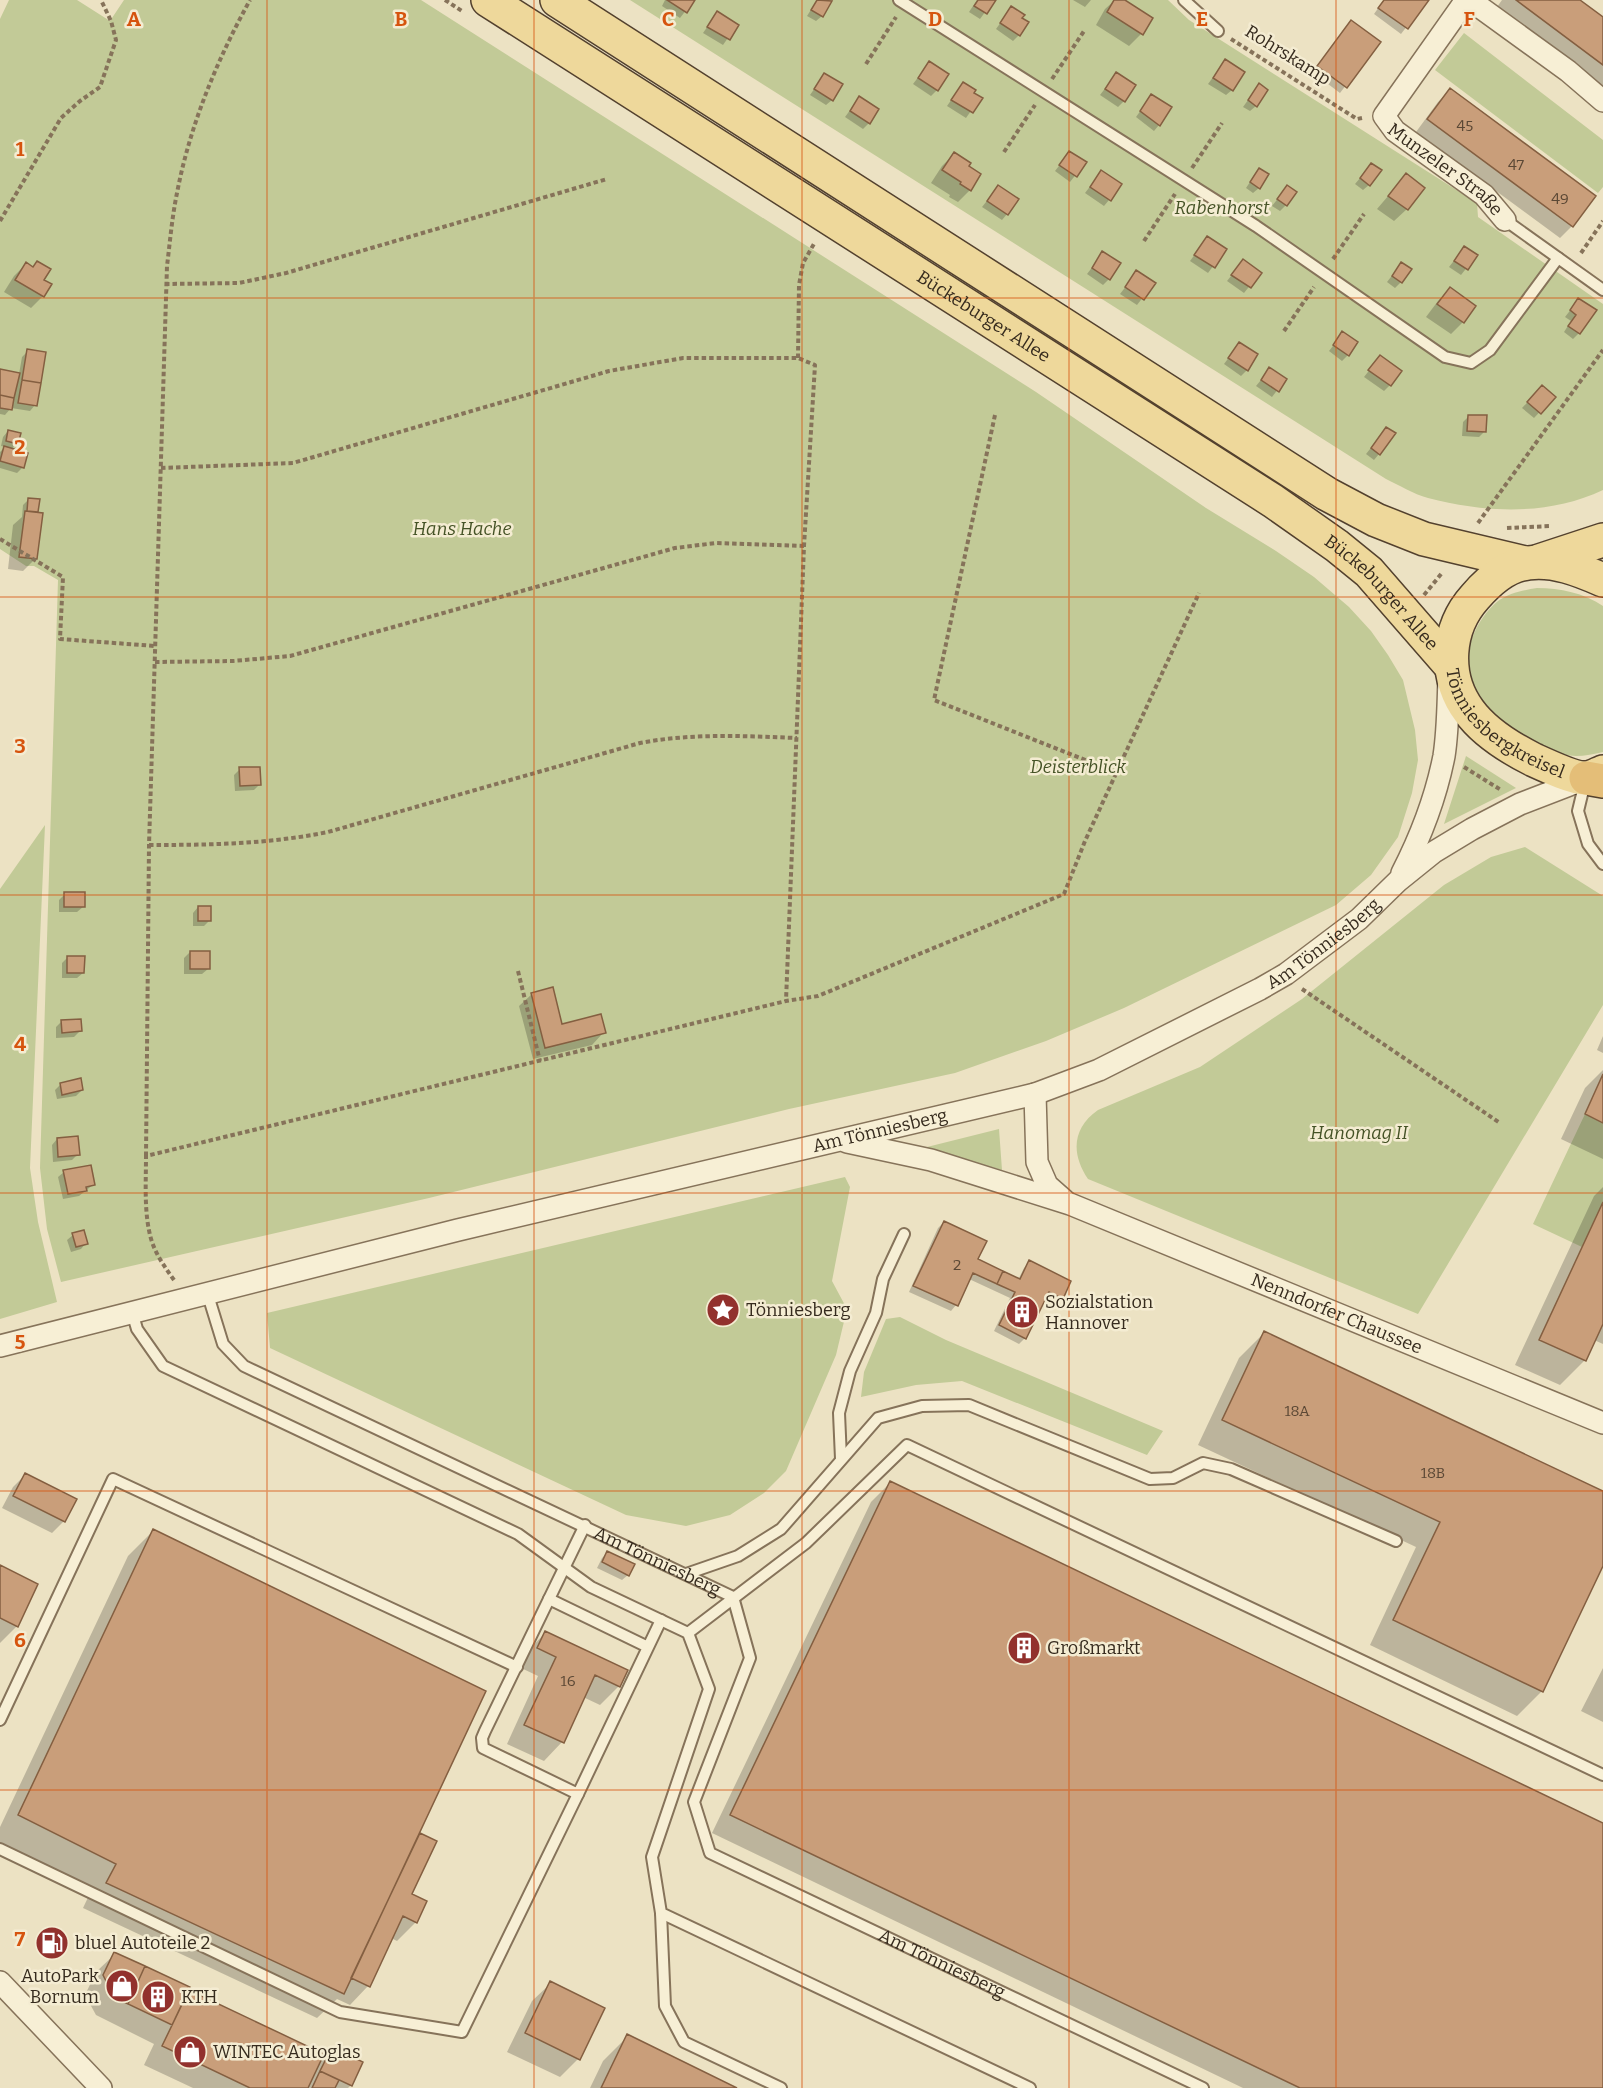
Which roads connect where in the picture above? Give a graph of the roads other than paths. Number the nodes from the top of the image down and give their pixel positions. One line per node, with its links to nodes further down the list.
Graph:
1 (488, 0): 14 (main road, Bückeburger Allee)
2 (557, 0): 12 (main road, Bückeburger Allee)
3 (1184, 0): 6 (lane, Rohrskamp)
4 (1468, 0): 7 (street, Munzeler Straße); 8 (street, Munzeler Straße)
5 (902, 2): 9 (lane)
6 (1218, 31)
7 (1603, 101)
8 (1505, 220): 9 (lane)
9 (1558, 258): 10 (lane)
10 (1603, 290)
11 (1603, 540): 12 (main road)
12 (1530, 562): 13 (main road, Tönniesbergkreisel); 14 (main road, Tönniesbergkreisel)
13 (1603, 580)
14 (1450, 665): 15 (main road, Tönniesbergkreisel); 17 (street, Am Tönniesberg)
15 (1597, 777): 16 (lane); 17 (street, Am Tönniesberg)
16 (1603, 864)
17 (1398, 881): 18 (street, Am Tönniesberg)
18 (1035, 1094): 19 (street, Am Tönniesberg); 20 (street, Nenndorfer Chaussee)
19 (841, 1141): 20 (street, Nenndorfer Chaussee); 22 (street, Am Tönniesberg)
20 (1070, 1204): 25 (street, Nenndorfer Chaussee)
21 (904, 1234): 26 (lane)
22 (207, 1292): 23 (street, Am Tönniesberg); 27 (lane, Am Tönniesberg)
23 (132, 1312): 24 (street, Am Tönniesberg); 29 (lane)
24 (0, 1346)
25 (1603, 1423)
26 (841, 1459): 28 (lane); 30 (lane)
27 (585, 1525): 29 (lane); 30 (lane, Am Tönniesberg)
28 (1396, 1541)
29 (564, 1567): 32 (lane); 33 (lane)
30 (686, 1574): 31 (lane, Am Tönniesberg)
31 (733, 1597): 34 (lane); 38 (lane); 46 (lane, Am Tönniesberg)
32 (549, 1599): 35 (lane); 36 (lane)
33 (661, 1620): 34 (lane); 35 (lane)
34 (688, 1633): 41 (lane)
35 (648, 1647): 39 (lane)
36 (517, 1667): 37 (lane); 39 (lane)
37 (0, 1720)
38 (1603, 1774)
39 (578, 1794): 40 (lane)
40 (0, 1849)
41 (661, 1913): 44 (lane); 45 (lane)
42 (0, 1982): 43 (street)
43 (101, 2088)
44 (781, 2088)
45 (1030, 2088)
46 (1203, 2088)

